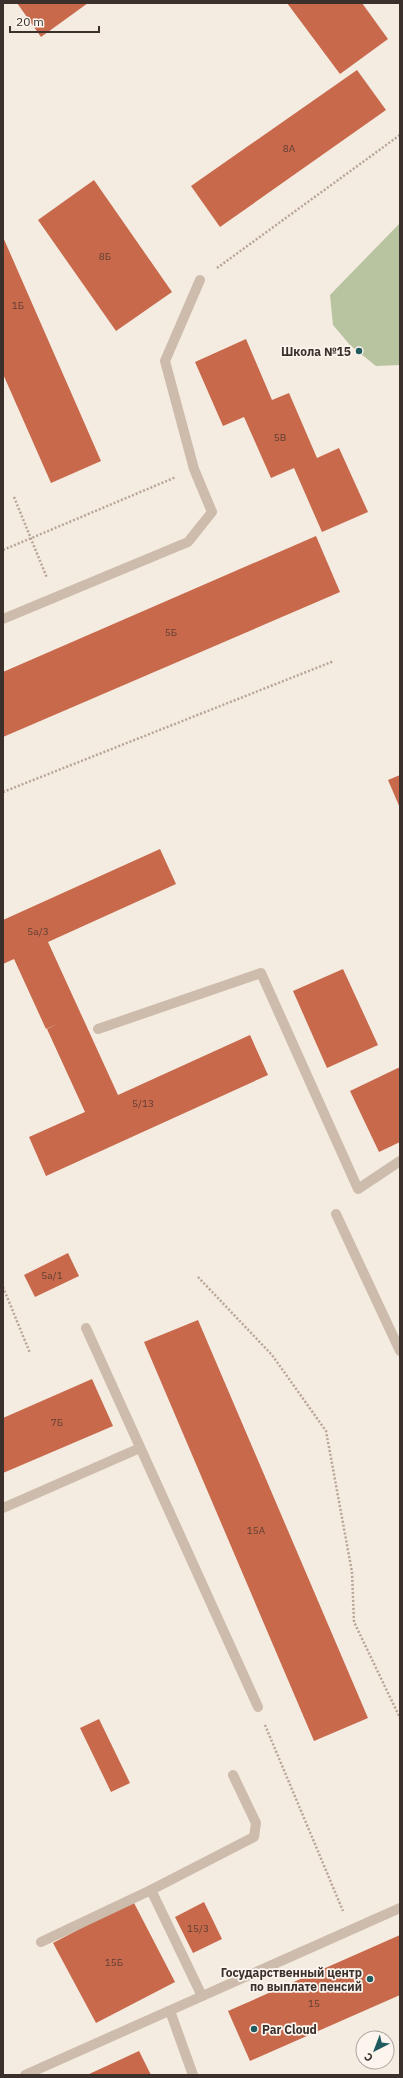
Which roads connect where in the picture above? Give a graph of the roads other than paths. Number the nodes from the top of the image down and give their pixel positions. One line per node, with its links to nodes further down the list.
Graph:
1 (200, 280): 2 (lane)
2 (3, 620)
3 (98, 1029): 4 (lane)
4 (400, 1161)
5 (336, 1214): 7 (lane)
6 (86, 1328): 8 (lane)
7 (400, 1351)
8 (140, 1448): 9 (lane); 10 (lane)
9 (3, 1508)
10 (258, 1707)
11 (233, 1775): 12 (lane)
12 (152, 1890): 14 (lane); 15 (lane)
13 (400, 1908): 15 (lane)
14 (41, 1942)
15 (202, 1996): 16 (lane)
16 (170, 2011): 17 (lane); 18 (lane)
17 (25, 2075)
18 (193, 2075)

